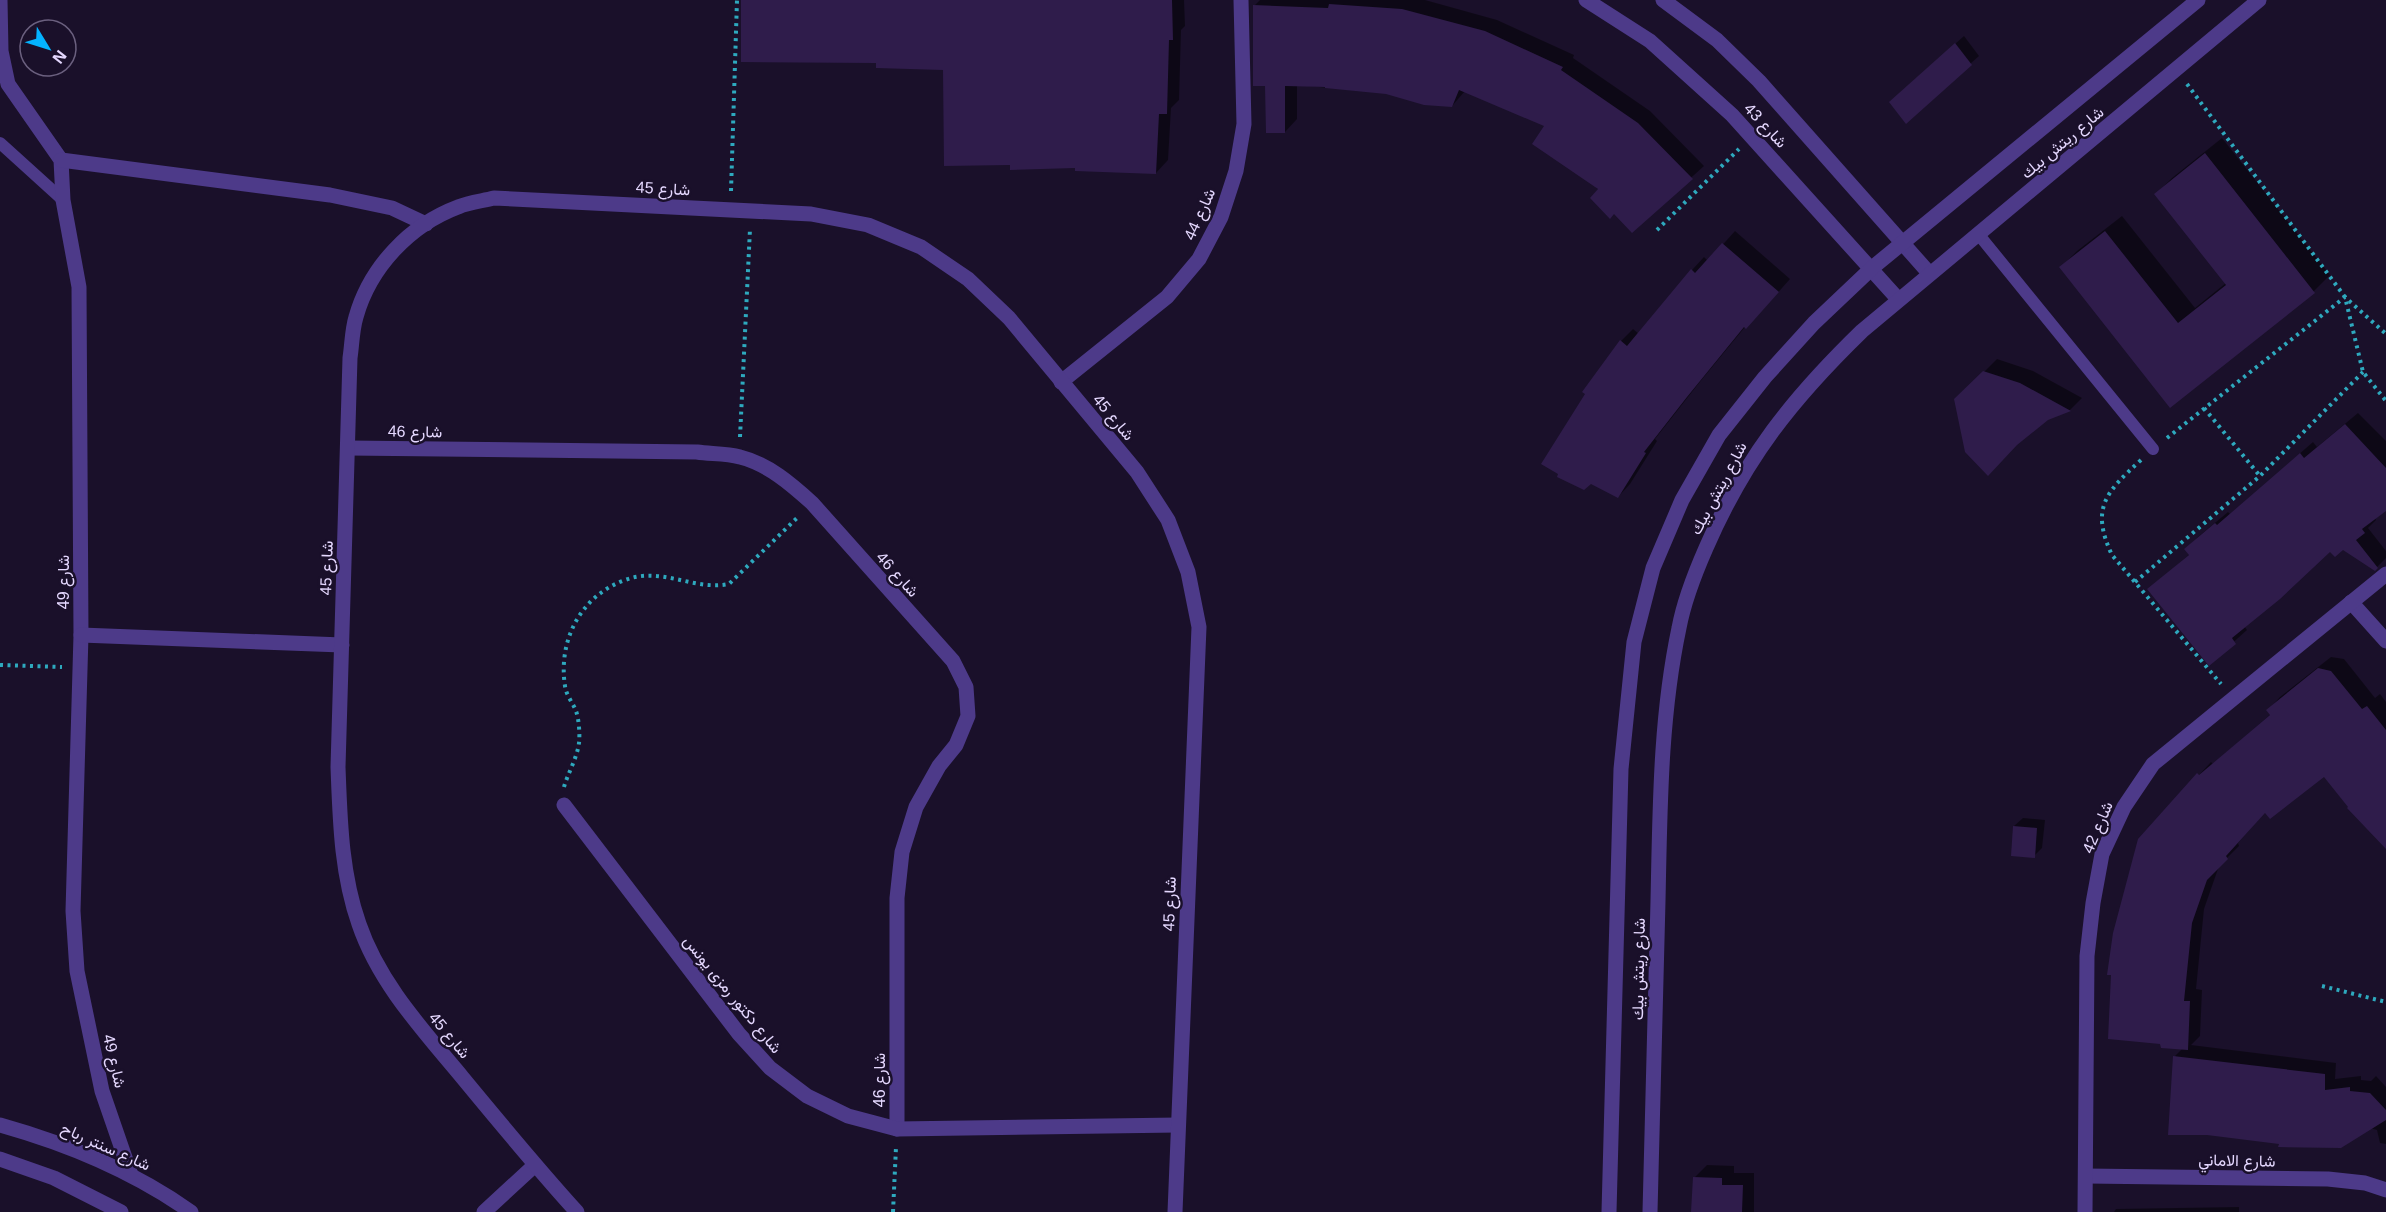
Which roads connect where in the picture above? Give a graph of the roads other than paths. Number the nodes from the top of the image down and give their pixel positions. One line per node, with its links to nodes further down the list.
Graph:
1 (0, 0): 8 (street)
2 (1241, 0): 16 (street, شارع 44)
3 (1586, 0): 13 (street, شارع 43)
4 (1663, 0): 12 (street, شارع 43)
5 (2198, 0): 12 (street, شارع ريتش بيك)
6 (2259, 0): 11 (street, شارع ريتش بيك)
7 (0, 143): 9 (lane)
8 (61, 160): 9 (street, شارع 49); 10 (street)
9 (63, 200): 21 (street, شارع 49)
10 (426, 224): 16 (street, شارع 45); 17 (street, شارع 45)
11 (1979, 235): 14 (street, شارع ريتش بيك); 18 (lane)
12 (1902, 242): 13 (street, شارع ريتش بيك); 14 (street, شارع 43)
13 (1872, 268): 15 (street, شارع 43); 38 (street, شارع ريتش بيك)
14 (1929, 273): 15 (street, شارع ريتش بيك)
15 (1899, 298): 39 (street, شارع ريتش بيك)
16 (1060, 382): 26 (street, شارع 45)
17 (348, 448): 23 (street, شارع 45); 27 (street, شارع 46)
18 (2153, 449)
19 (2386, 574): 20 (street, شارع 42)
20 (2351, 602): 22 (street); 31 (street, شارع 42)
21 (81, 634): 23 (street); 30 (street, شارع 49)
22 (2386, 642)
23 (342, 645): 29 (street, شارع 45)
24 (564, 805): 27 (street, شارع دكتور رمزى يونس)
25 (0, 1125): 30 (street, شارع سنتر رباح)
26 (1178, 1125): 27 (street, شارع دكتور رمزى يونس); 37 (street, شارع 45)
27 (897, 1129)
28 (0, 1159): 33 (street)
29 (535, 1165): 35 (street); 36 (street, شارع 45)
30 (132, 1175): 34 (street, شارع سنتر رباح)
31 (2086, 1176): 32 (street, شارع الاماني); 40 (street, شارع 42)
32 (2386, 1190)
33 (121, 1212)
34 (191, 1212)
35 (484, 1212)
36 (577, 1212)
37 (1175, 1212)
38 (1609, 1212)
39 (1650, 1212)
40 (2085, 1212)

